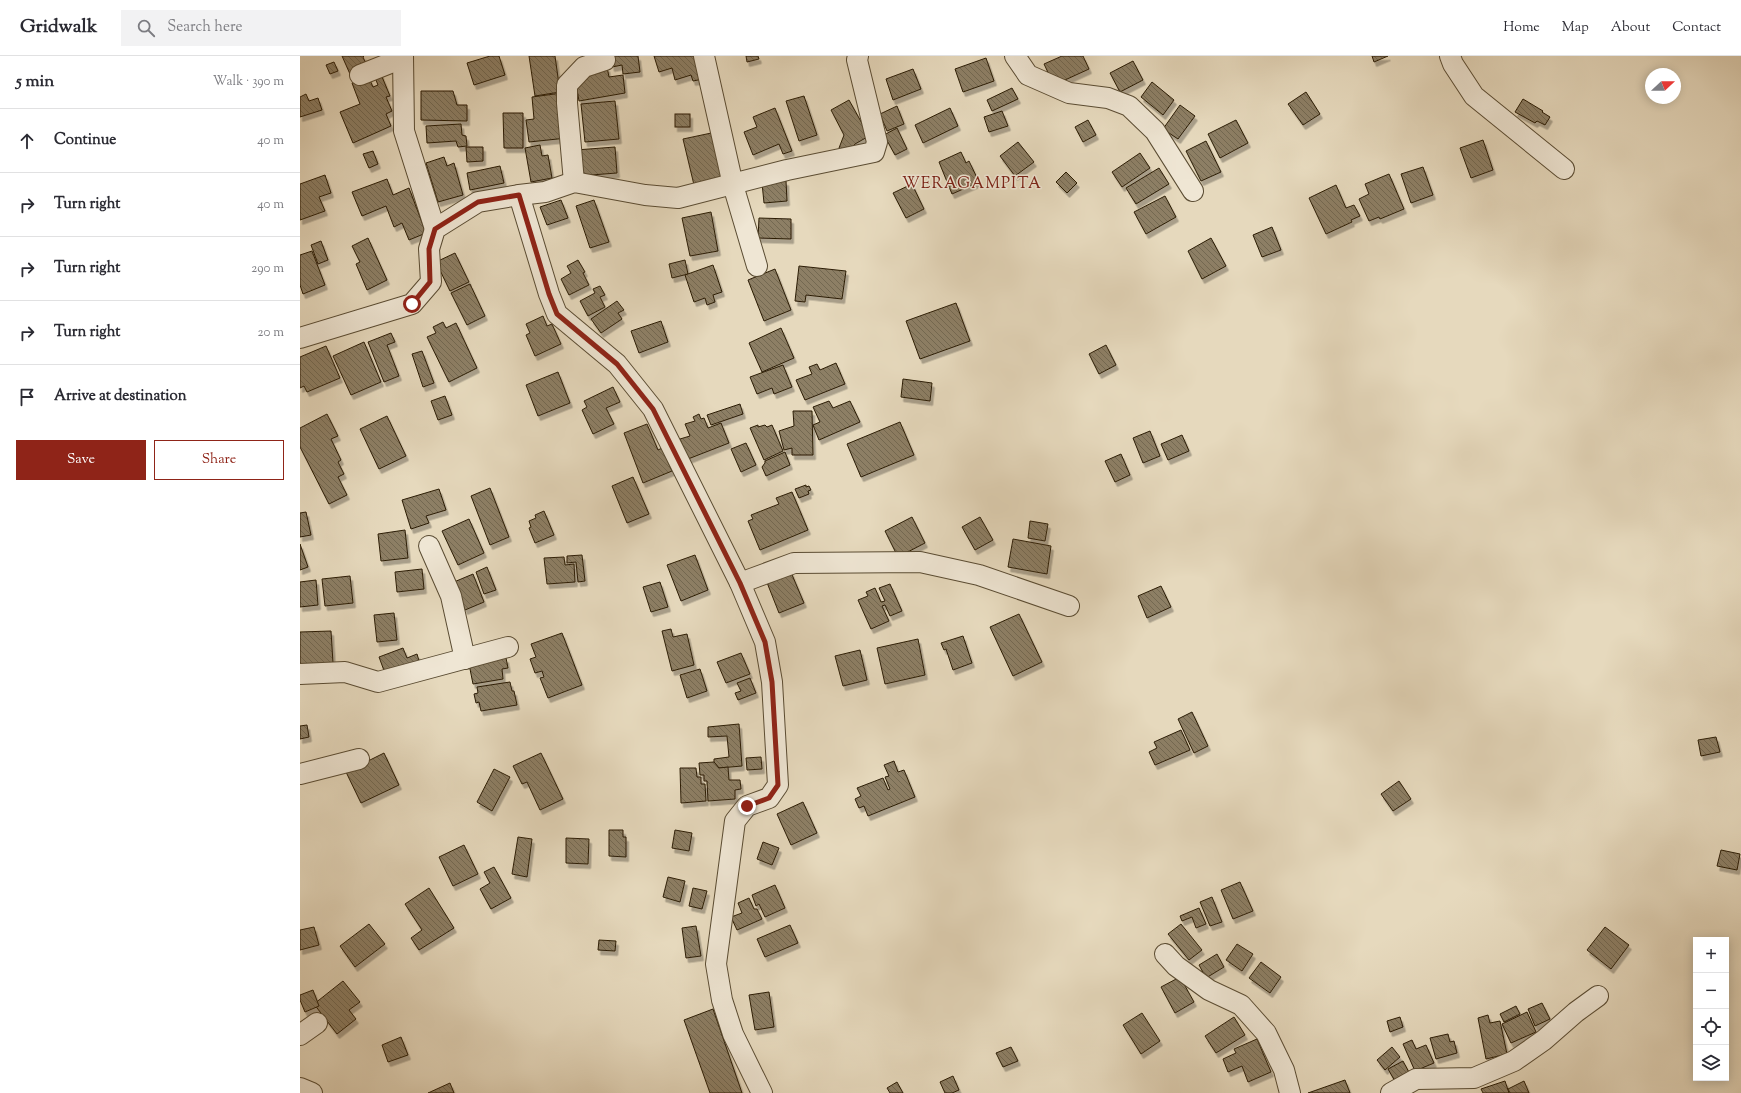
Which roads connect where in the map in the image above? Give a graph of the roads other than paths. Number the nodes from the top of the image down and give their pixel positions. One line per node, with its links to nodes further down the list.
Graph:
1 (704, 56): 10 (street)
2 (1015, 56): 11 (street)
3 (1450, 56): 8 (street)
4 (403, 57): 7 (street); 13 (street)
5 (857, 57): 10 (street)
6 (605, 60): 9 (street)
7 (360, 75)
8 (1564, 170)
9 (574, 182): 10 (street); 12 (street)
10 (733, 185): 14 (street)
11 (1193, 191)
12 (519, 195): 13 (street); 17 (street)
13 (435, 229): 15 (street)
14 (757, 266)
15 (300, 338)
16 (429, 546): 20 (street)
17 (740, 583): 18 (street); 30 (street)
18 (1069, 606)
19 (508, 647): 20 (street)
20 (465, 658): 21 (street)
21 (300, 674)
22 (359, 758): 23 (street)
23 (300, 774)
24 (1165, 954): 31 (street)
25 (1598, 996): 32 (street)
26 (317, 1023): 27 (street)
27 (300, 1035)
28 (300, 1088): 29 (street)
29 (312, 1093)
30 (762, 1093)
31 (1290, 1093)
32 (1391, 1093)

